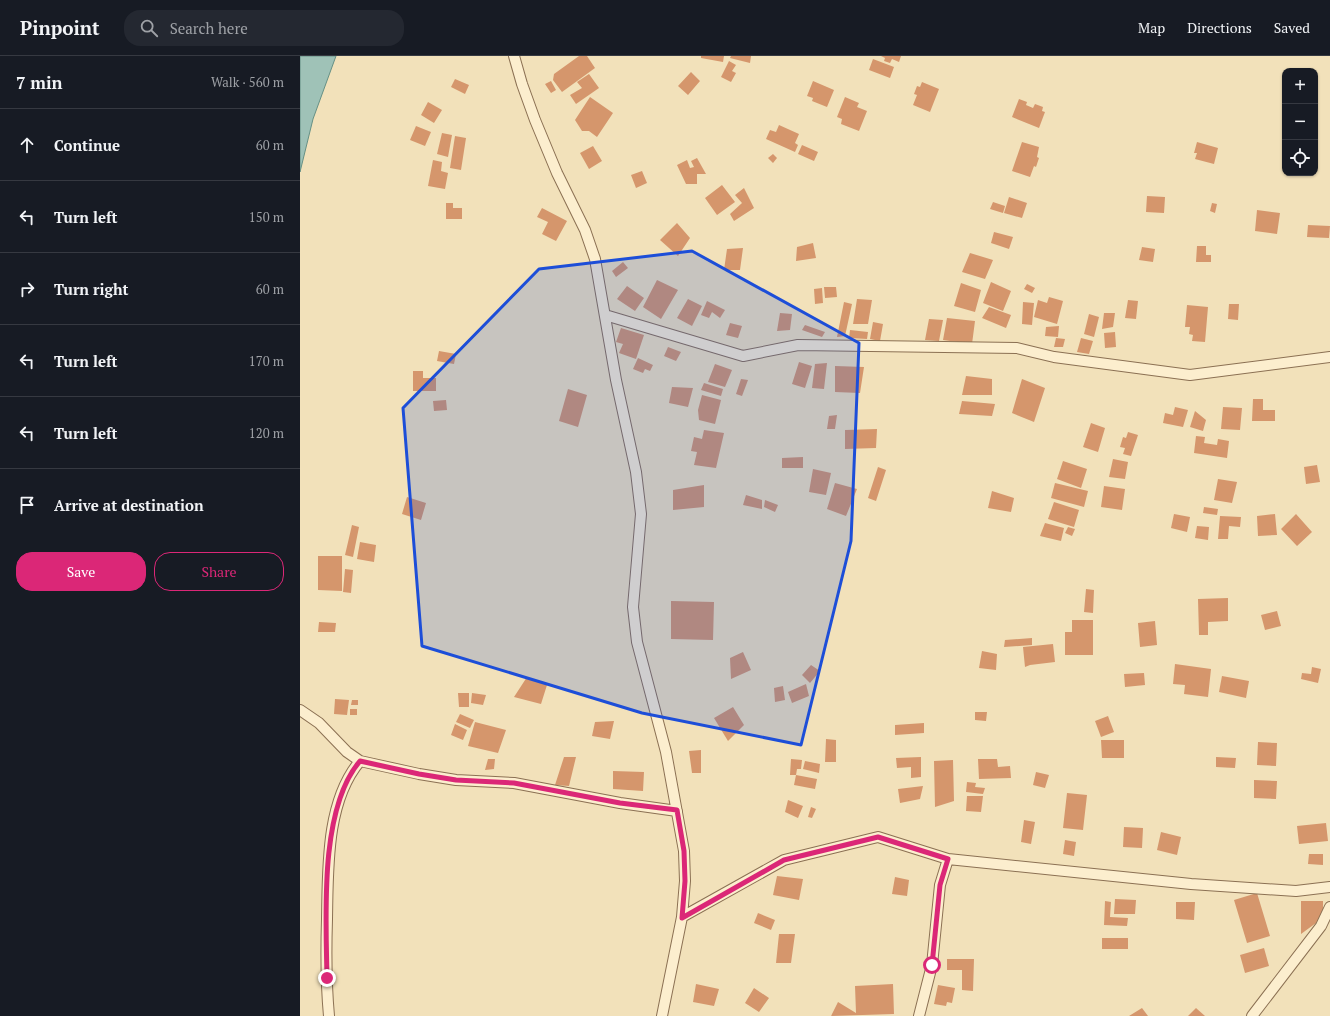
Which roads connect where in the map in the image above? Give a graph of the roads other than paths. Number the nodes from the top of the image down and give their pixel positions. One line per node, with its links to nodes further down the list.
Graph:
1 (514, 56): 2 (street)
2 (604, 315): 3 (street); 6 (street)
3 (1330, 358)
4 (300, 710): 5 (street)
5 (360, 761): 6 (street); 11 (street)
6 (677, 810): 10 (street)
7 (948, 859): 8 (street); 10 (street); 13 (street)
8 (1330, 887)
9 (1330, 907): 14 (street)
10 (682, 918): 12 (street)
11 (328, 1016)
12 (662, 1016)
13 (920, 1016)
14 (1252, 1016)

